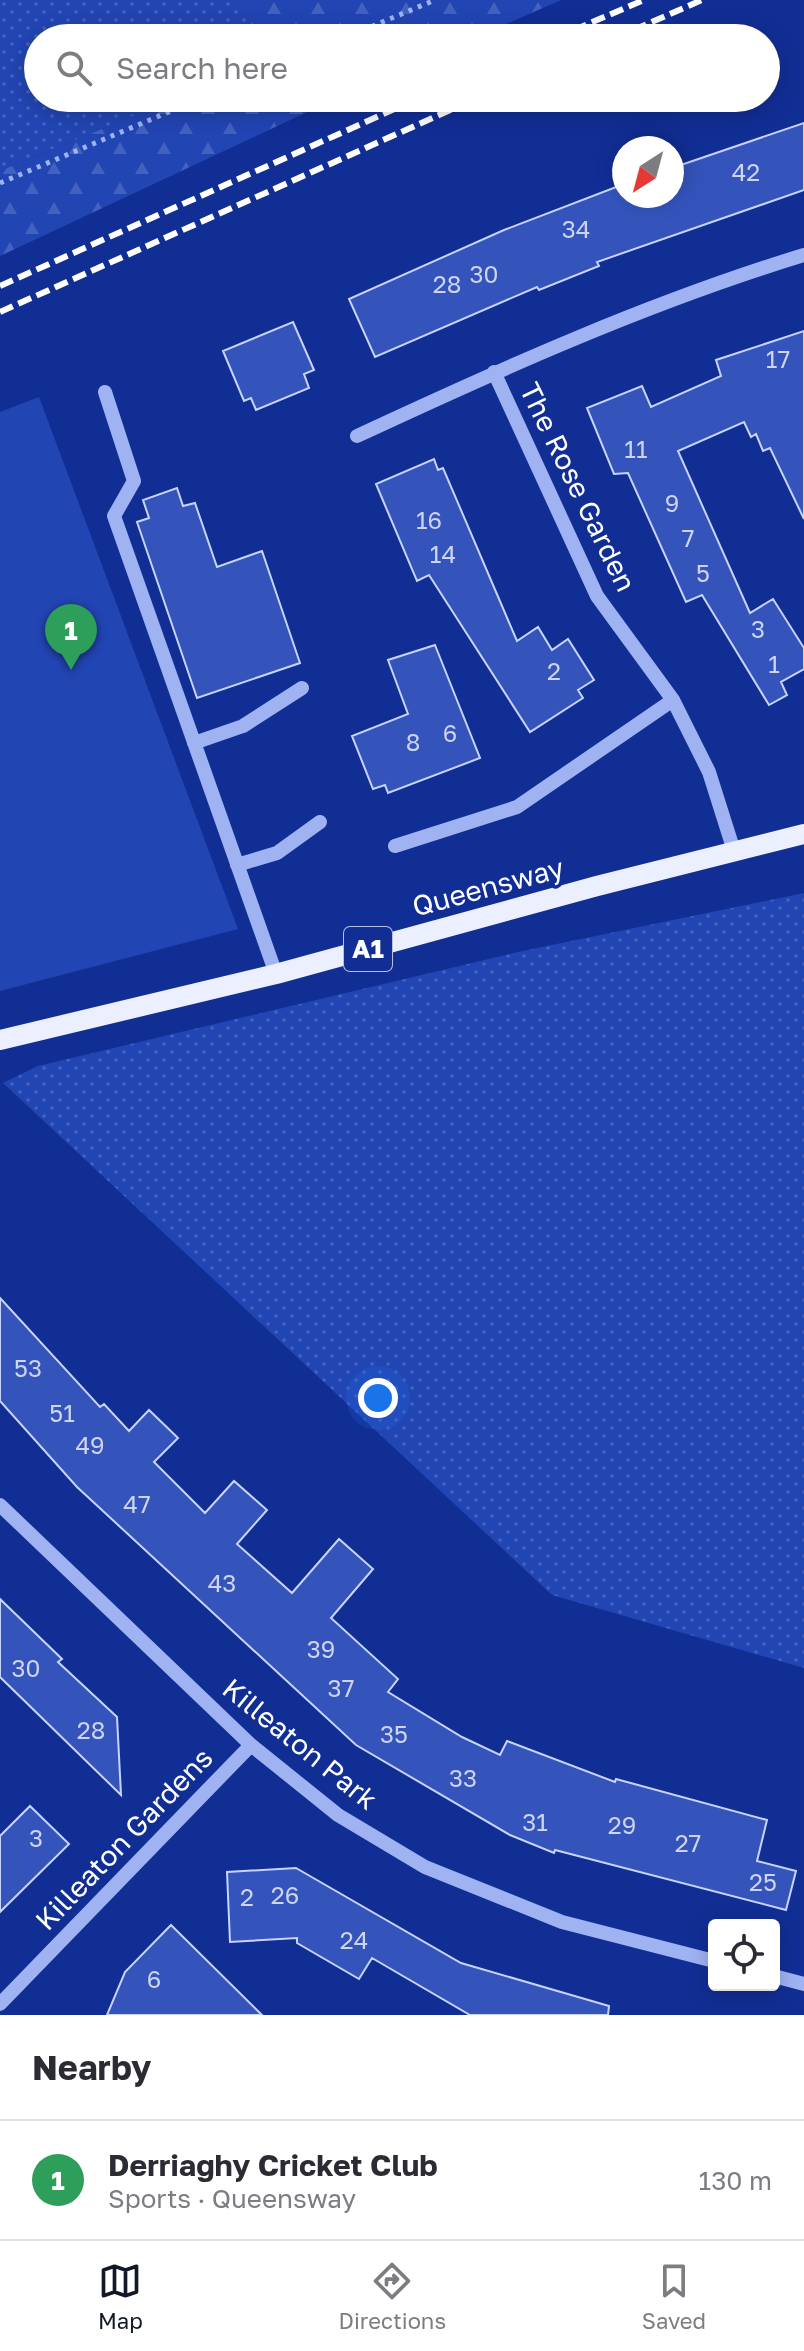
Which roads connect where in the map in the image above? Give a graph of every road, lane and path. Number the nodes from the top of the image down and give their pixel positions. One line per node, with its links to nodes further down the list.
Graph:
1 (435, 0): 2 (path)
2 (378, 24)
3 (169, 112): 4 (path)
4 (0, 183)
5 (804, 255): 6 (street, The Rose Garden)
6 (494, 372): 8 (street, The Rose Garden); 10 (street, The Rose Garden)
7 (105, 392): 11 (street)
8 (357, 436)
9 (302, 688): 11 (street)
10 (673, 700): 14 (street); 15 (street, The Rose Garden)
11 (194, 743): 16 (street)
12 (320, 822): 16 (street)
13 (804, 834): 15 (main road, Queensway / A1)
14 (395, 846)
15 (734, 851): 17 (main road, Queensway / A1)
16 (237, 865): 17 (street)
17 (276, 974): 18 (main road, Queensway / A1)
18 (0, 1040)
19 (0, 1505): 20 (street, Killeaton Park)
20 (251, 1745): 21 (street, Killeaton Park); 24 (street, Killeaton Gardens)
21 (708, 1959)
22 (780, 1978): 23 (street)
23 (804, 1984)
24 (0, 2004)

